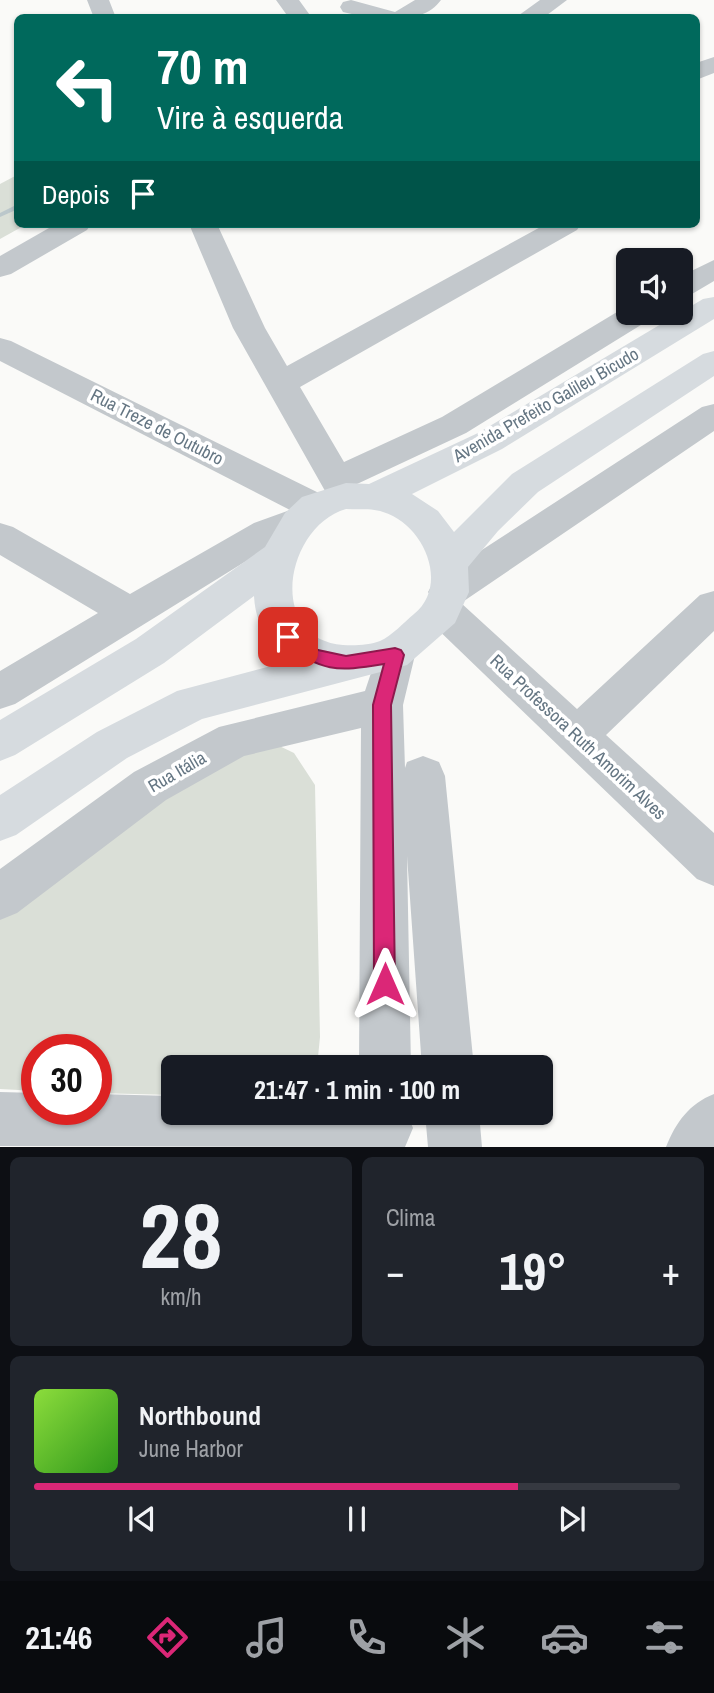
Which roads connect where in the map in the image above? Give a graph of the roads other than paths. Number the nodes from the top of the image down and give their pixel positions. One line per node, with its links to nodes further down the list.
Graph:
1 (287, 0): 5 (street)
2 (430, 0): 8 (street)
3 (556, 0): 9 (street)
4 (357, 3): 6 (street); 7 (street)
5 (298, 14)
6 (337, 14)
7 (383, 14)
8 (407, 14)
9 (533, 14)
10 (70, 228): 13 (street)
11 (206, 228): 20 (street)
12 (560, 228): 20 (street)
13 (0, 268)
14 (714, 269): 15 (street)
15 (693, 281)
16 (714, 306): 22 (main road, Avenida Prefeito Galileu Bicudo)
17 (618, 325): 22 (street)
18 (0, 348): 22 (street, Rua Treze de Outubro)
19 (714, 361): 25 (main road)
20 (282, 383): 22 (street)
21 (714, 415): 25 (street)
22 (334, 500): 24 (main road); 25 (main road); 27 (street)
23 (0, 537): 27 (street)
24 (279, 557): 29 (main road); 33 (main road)
25 (447, 588): 28 (main road); 32 (street, Rua Professora Ruth Amorim Alves)
26 (714, 606): 32 (street)
27 (130, 614): 30 (street)
28 (395, 655): 29 (main road); 31 (street)
29 (346, 663): 35 (main road)
30 (0, 692)
31 (382, 705): 37 (street, Rua Itália); 38 (street)
32 (576, 736): 36 (street, Rua Professora Ruth Amorim Alves)
33 (0, 742)
34 (423, 776): 39 (street)
35 (0, 820)
36 (714, 864)
37 (0, 897)
38 (386, 1055)
39 (447, 1055)
40 (0, 1119): 43 (street)
41 (714, 1121): 45 (street)
42 (454, 1125): 44 (street)
43 (386, 1129)
44 (456, 1147)
45 (693, 1147)

